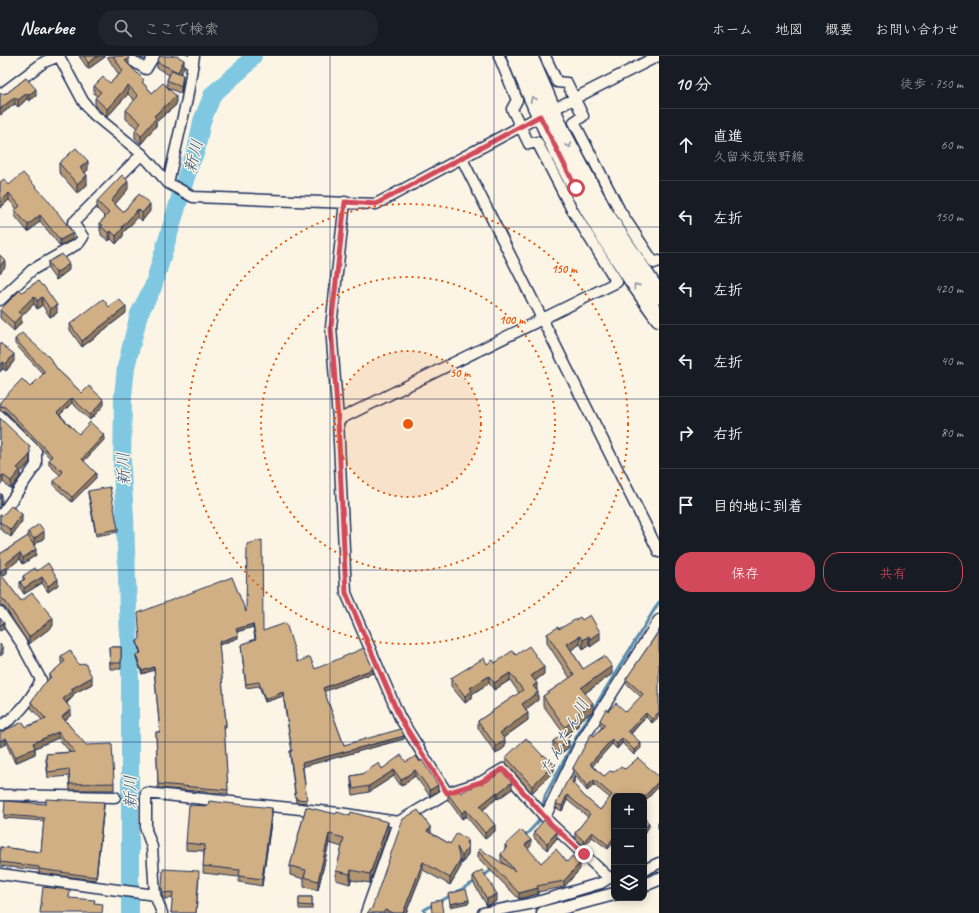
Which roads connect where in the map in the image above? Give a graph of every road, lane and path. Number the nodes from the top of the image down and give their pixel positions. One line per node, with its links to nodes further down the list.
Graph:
1 (59, 56): 10 (street); 16 (street)
2 (125, 56): 3 (street)
3 (154, 56)
4 (178, 56): 11 (street)
5 (499, 56): 15 (street)
6 (515, 56): 14 (main road, one-way to 6)
7 (529, 56): 14 (main road)
8 (545, 56): 13 (street)
9 (658, 56): 13 (street)
10 (42, 59): 12 (street)
11 (193, 60): 18 (street)
12 (0, 95)
13 (574, 99): 14 (street); 20 (street)
14 (546, 113): 15 (street); 21 (main road, one-way to 21); 24 (main road, one-way to 14)
15 (521, 126): 17 (street); 23 (street)
16 (142, 154): 18 (street); 22 (street)
17 (462, 159): 19 (street); 23 (street)
18 (168, 183): 19 (street)
19 (345, 202): 26 (street)
20 (659, 261)
21 (659, 295)
22 (0, 300)
23 (543, 318): 26 (street); 28 (street)
24 (659, 318)
25 (0, 416): 27 (street)
26 (338, 420): 32 (street)
27 (0, 517)
28 (659, 552)
29 (0, 612): 31 (street)
30 (659, 620): 35 (street)
31 (0, 726)
32 (447, 793): 35 (street); 36 (street)
33 (0, 795): 34 (street)
34 (115, 797)
35 (545, 816): 42 (street)
36 (398, 822): 46 (street); 49 (street)
37 (659, 863): 38 (street)
38 (647, 869)
39 (659, 871): 40 (street)
40 (647, 873)
41 (0, 874): 46 (street)
42 (611, 876)
43 (611, 878): 50 (street)
44 (659, 879): 45 (street)
45 (647, 884)
46 (155, 895): 48 (street)
47 (611, 895): 51 (street)
48 (162, 913)
49 (366, 913)
50 (483, 913)
51 (544, 913)

